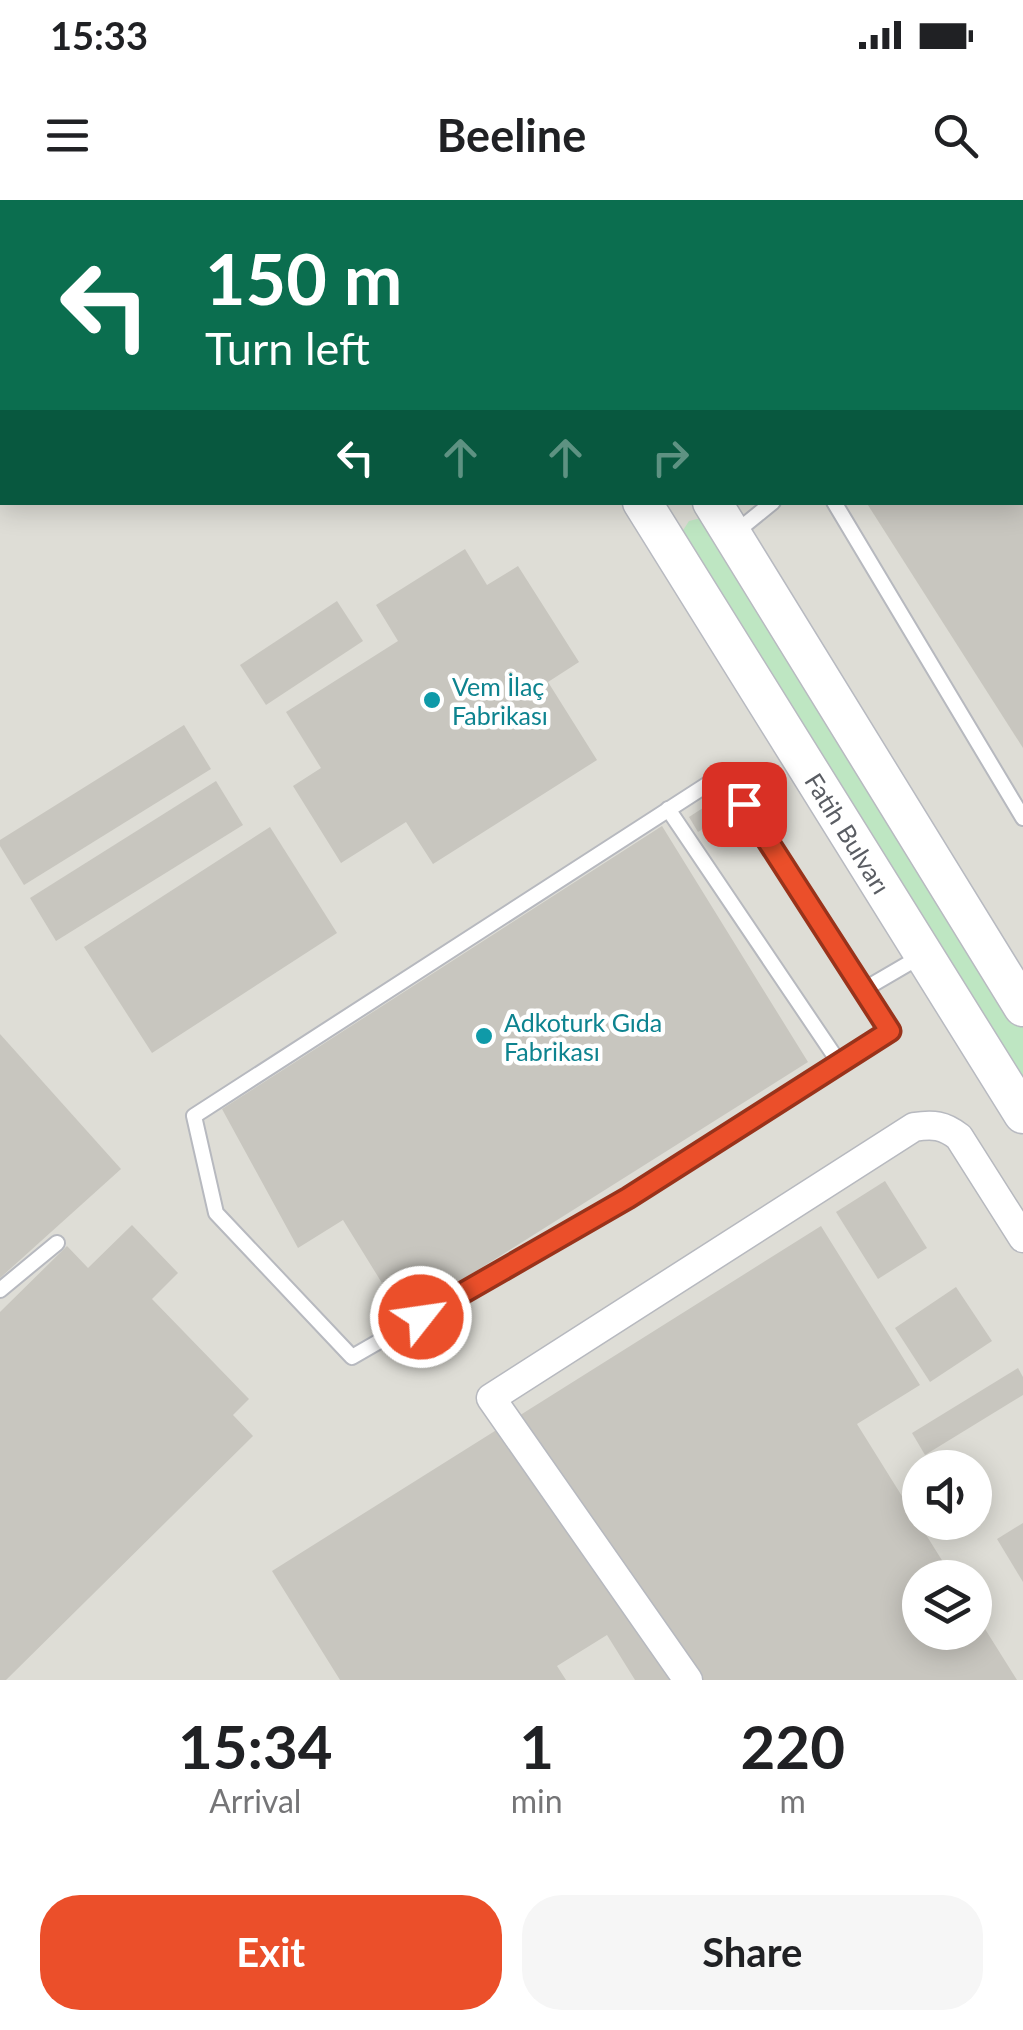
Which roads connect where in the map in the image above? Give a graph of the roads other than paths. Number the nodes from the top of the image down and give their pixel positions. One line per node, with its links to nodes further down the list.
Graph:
1 (644, 505): 8 (main road, Fatih Bulvarı)
2 (714, 505): 5 (main road)
3 (770, 505): 5 (lane)
4 (836, 505): 7 (lane)
5 (732, 537): 10 (main road)
6 (668, 810): 9 (lane); 11 (lane); 11 (lane)
7 (1023, 818)
8 (924, 955): 9 (lane); 12 (main road, Fatih Bulvarı)
9 (863, 990): 11 (lane)
10 (1023, 1007)
11 (840, 1064)
12 (1023, 1114)
13 (1023, 1238): 16 (street)
14 (57, 1243): 15 (lane)
15 (0, 1290)
16 (688, 1680)

